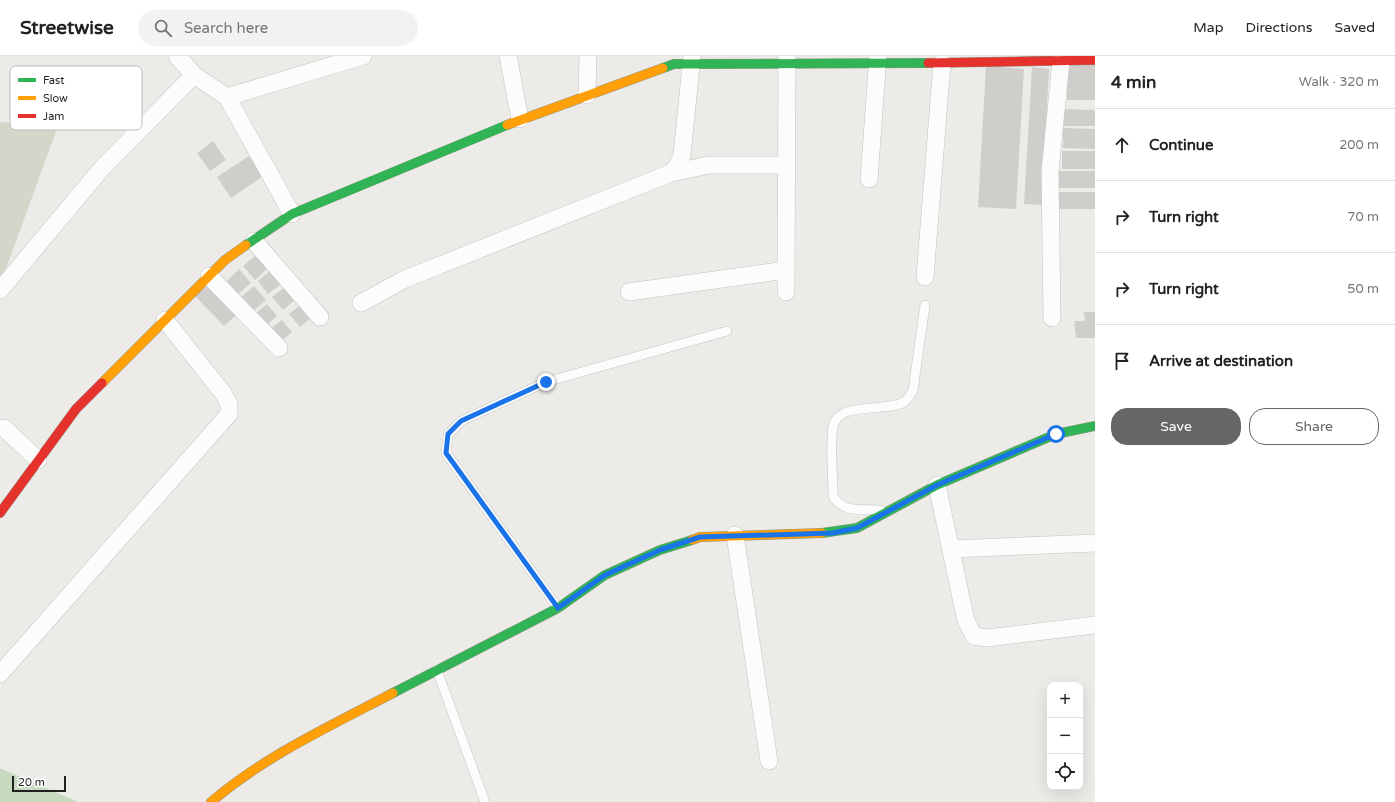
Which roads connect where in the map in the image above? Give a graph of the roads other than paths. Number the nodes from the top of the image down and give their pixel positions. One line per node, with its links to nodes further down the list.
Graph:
1 (177, 56): 11 (street)
2 (362, 56): 13 (street)
3 (508, 56): 14 (street)
4 (588, 56): 12 (street)
5 (692, 60): 6 (street); 12 (street); 18 (street)
6 (786, 60): 7 (street); 17 (street)
7 (878, 60): 10 (street); 19 (street)
8 (1095, 60): 9 (street)
9 (1061, 61): 10 (street); 31 (street)
10 (942, 63): 24 (street)
11 (194, 75): 13 (street); 15 (street)
12 (587, 95): 14 (street)
13 (227, 97): 20 (street)
14 (520, 119): 20 (street)
15 (142, 128)
16 (140, 130): 25 (street)
17 (786, 165): 18 (street); 22 (street)
18 (671, 174): 28 (street)
19 (869, 179)
20 (292, 214): 21 (street)
21 (254, 241): 23 (street); 30 (street)
22 (786, 270): 26 (street); 27 (street)
23 (209, 276): 32 (street); 34 (street)
24 (925, 277)
25 (0, 290)
26 (629, 292)
27 (786, 292)
28 (361, 303)
29 (925, 305): 39 (lane)
30 (320, 317)
31 (1052, 318)
32 (165, 320): 37 (street); 47 (street)
33 (727, 331): 44 (lane)
34 (279, 348)
35 (1095, 426): 38 (street)
36 (4, 428): 37 (street)
37 (38, 460): 40 (street)
38 (937, 485): 39 (street); 43 (street)
39 (892, 511): 41 (street)
40 (0, 513)
41 (735, 535): 44 (street); 48 (street)
42 (1095, 542): 43 (street)
43 (950, 549): 45 (street)
44 (558, 608): 46 (street)
45 (1095, 625)
46 (437, 670): 49 (street); 50 (lane)
47 (0, 674)
48 (769, 761)
49 (211, 802)
50 (485, 802)

